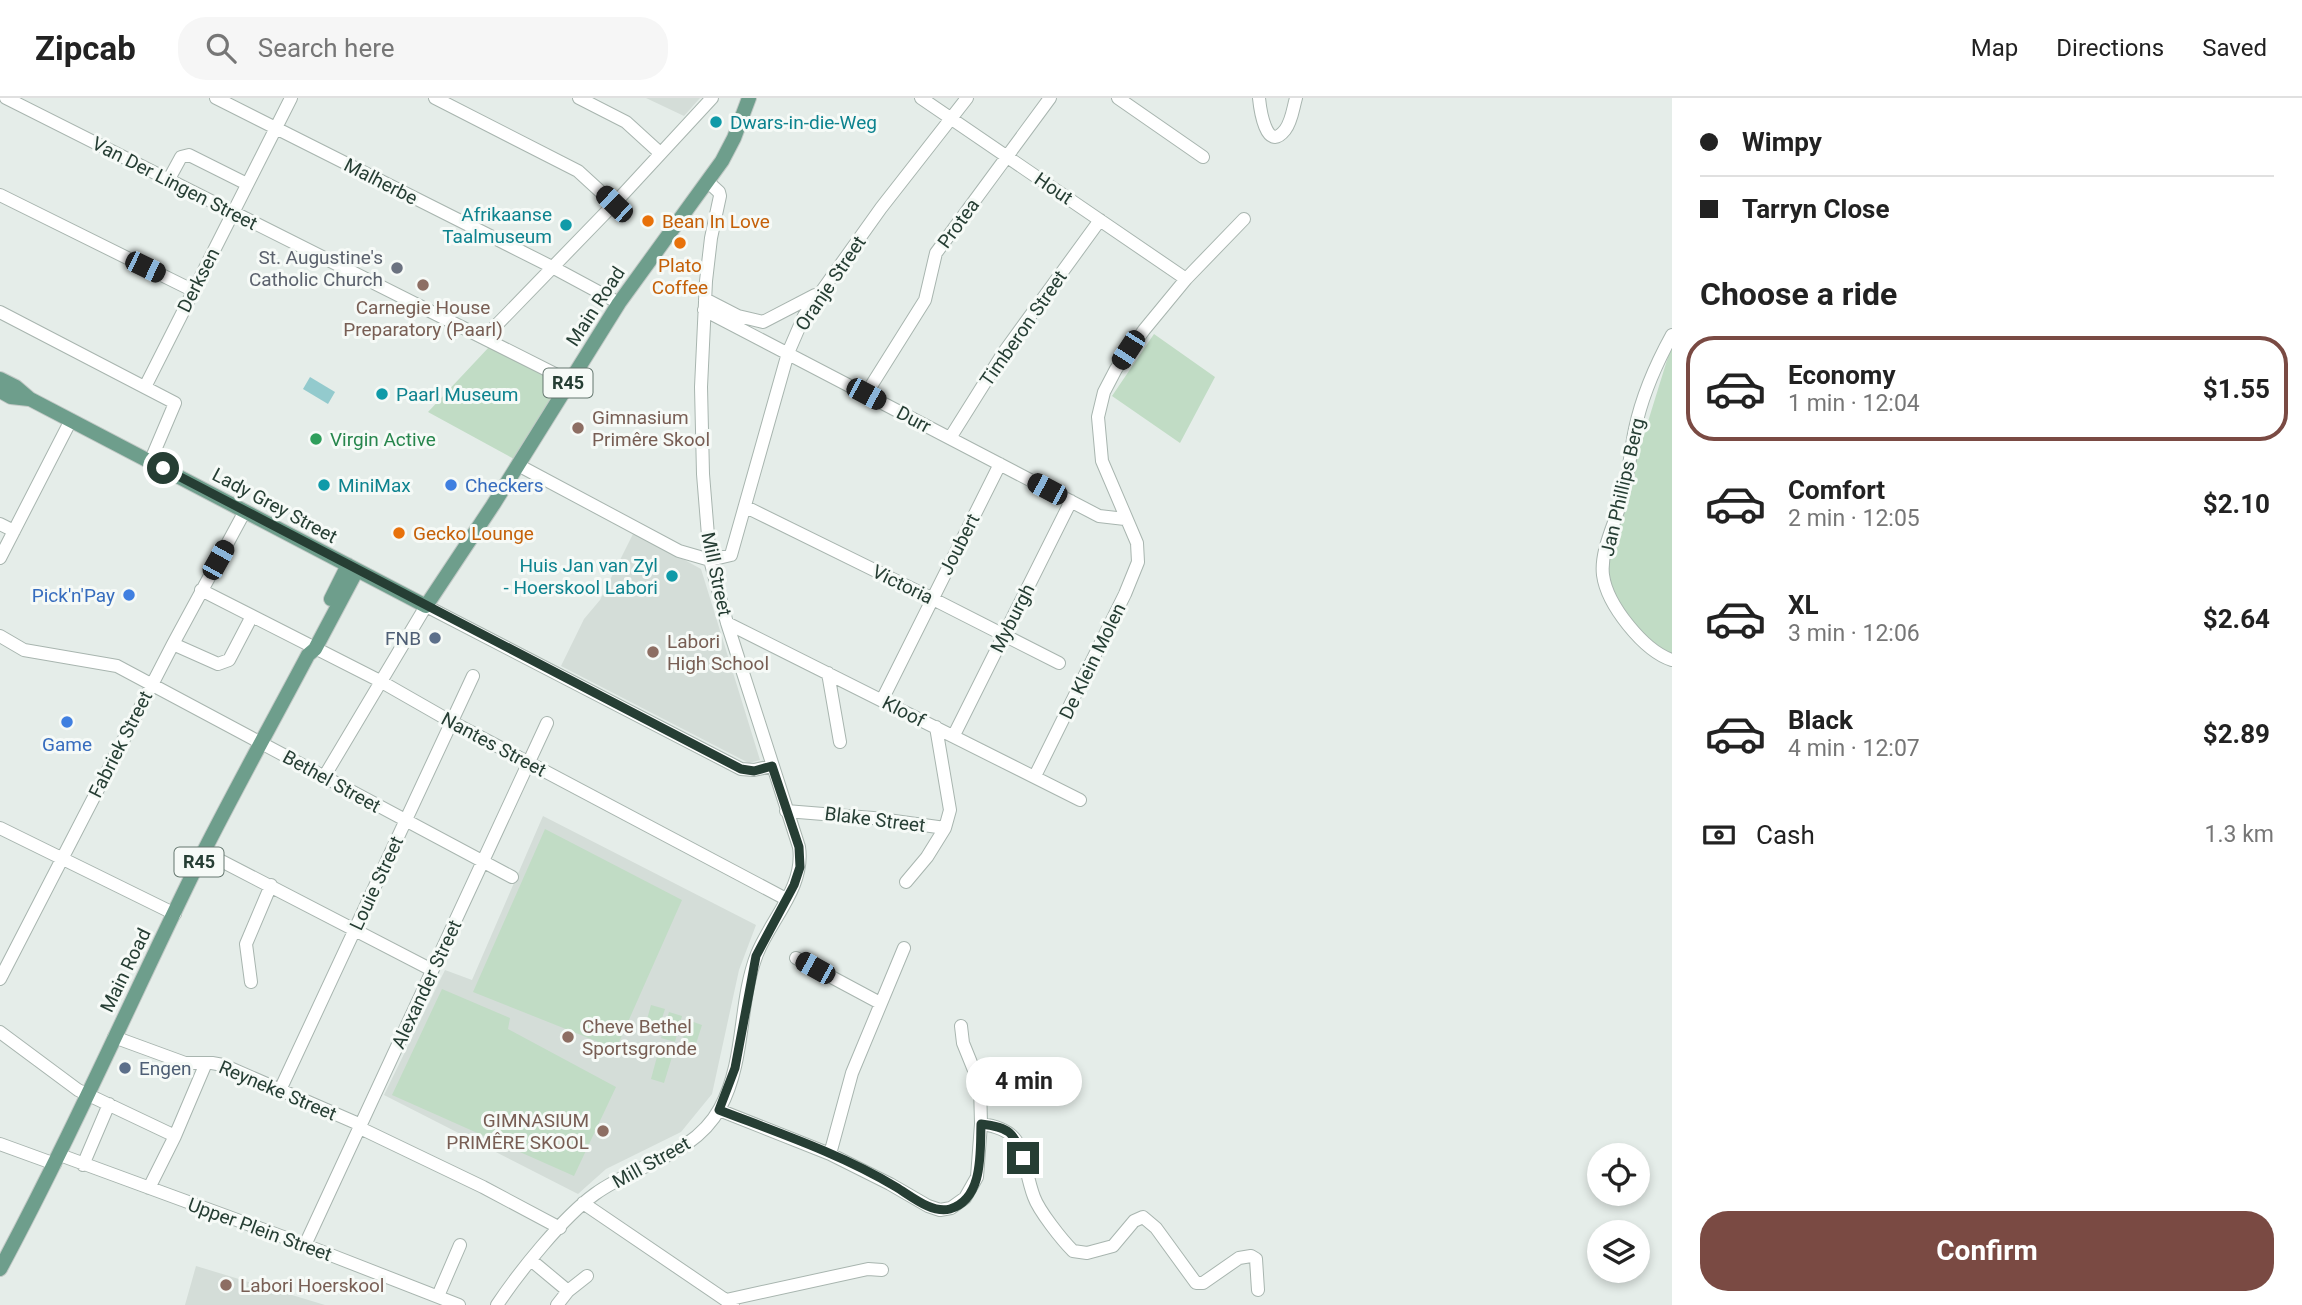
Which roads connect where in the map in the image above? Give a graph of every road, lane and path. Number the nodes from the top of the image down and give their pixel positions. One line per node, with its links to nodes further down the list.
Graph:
1 (6, 98): 15 (street); 21 (street, Van Der Lingen Street)
2 (216, 98): 17 (street, Malherbe)
3 (291, 98): 17 (street, Derksen)
4 (435, 98): 14 (street)
5 (579, 98): 18 (street)
6 (749, 98): 22 (main road, Main Road / R45)
7 (921, 98): 16 (street, Hout)
8 (967, 98): 16 (street, Oranje Street)
9 (1050, 98): 19 (street, Protea)
10 (1118, 98): 20 (street)
11 (1259, 98): 12 (street)
12 (1296, 98)
13 (709, 100): 18 (street)
14 (449, 101): 25 (street)
15 (0, 110)
16 (951, 118): 19 (street, Hout); 32 (street, Oranje Street)
17 (275, 128): 23 (street, Derksen); 29 (street, Malherbe)
18 (660, 153): 25 (street)
19 (1008, 156): 28 (street, Hout); 43 (street, Protea)
20 (1203, 157)
21 (169, 179): 23 (street); 26 (street, Van Der Lingen Street)
22 (707, 181): 33 (main road, Main Road / R45); 34 (street, Mill Street)
23 (247, 184): 26 (street, Derksen)
24 (0, 195): 31 (street)
25 (614, 204): 29 (street)
26 (232, 212): 31 (street, Derksen); 37 (street, Van Der Lingen Street)
27 (1244, 219): 30 (street)
28 (1100, 220): 30 (street, Hout); 46 (street, Timberon Street)
29 (554, 268): 33 (street, Malherbe); 37 (street)
30 (1186, 279): 53 (street)
31 (192, 290): 41 (street, Derksen)
32 (818, 293): 34 (street); 38 (street, Oranje Street)
33 (619, 303): 40 (main road, Main Road / R45)
34 (705, 304): 38 (street, Durr); 57 (street, Mill Street)
35 (0, 312): 41 (street)
36 (1672, 335): 70 (street, Jan Phillips Berg)
37 (484, 338): 40 (street, Van Der Lingen Street)
38 (788, 353): 43 (street, Durr); 51 (street, Oranje Street)
39 (0, 379): 44 (main road, Lady Grey Street)
40 (569, 381): 49 (main road, Main Road / R45)
41 (145, 387): 47 (street)
42 (0, 391): 44 (main road, Lady Grey Street)
43 (866, 394): 46 (street, Durr)
44 (30, 399): 45 (main road, Lady Grey Street)
45 (71, 420): 47 (main road, Lady Grey Street); 55 (street)
46 (950, 438): 48 (street, Durr)
47 (150, 462): 52 (main road, Lady Grey Street)
48 (1000, 464): 50 (street, Durr); 62 (street, Joubert)
49 (518, 465): 57 (street); 59 (main road, Main Road / R45)
50 (1071, 501): 53 (street, Durr); 67 (street, Myburgh)
51 (746, 507): 57 (street, Oranje Street); 62 (street, Victoria)
52 (245, 511): 58 (main road, Lady Grey Street); 61 (street, Fabriek Street)
53 (1125, 519): 85 (street, De Klein Molen)
54 (0, 524): 55 (street)
55 (14, 531): 56 (street)
56 (0, 558)
57 (710, 560): 65 (street, Mill Street)
58 (352, 568): 60 (main road, Lady Grey Street); 69 (main road, R45)
59 (449, 570): 60 (main road); 63 (main road, Main Road / R45)
60 (388, 586): 63 (main road, Lady Grey Street)
61 (201, 590): 64 (street, Nantes Street); 68 (street, Fabriek Street)
62 (932, 598): 67 (street, Victoria); 76 (street, Joubert)
63 (426, 606): 74 (street); 84 (street)
64 (252, 616): 68 (street); 69 (street, Nantes Street)
65 (727, 623): 72 (street, Kloof); 84 (street, Mill Street)
66 (0, 636): 75 (street, Bethel Street)
67 (1004, 636): 71 (street, Victoria); 80 (street, Myburgh)
68 (173, 644): 75 (street, Fabriek Street)
69 (311, 650): 74 (street, Nantes Street); 82 (main road, Main Road / R45)
70 (1672, 660)
71 (1059, 663)
72 (828, 673): 76 (street, Kloof); 81 (street)
73 (473, 676): 77 (street, Louie Street)
74 (380, 681): 77 (street, Nantes Street); 86 (street)
75 (152, 684): 82 (street, Bethel Street); 93 (street, Fabriek Street)
76 (882, 700): 79 (street, Kloof)
77 (450, 721): 83 (street, Nantes Street); 89 (street, Louie Street)
78 (547, 723): 83 (street, Alexander Street)
79 (936, 727): 80 (street, Kloof); 90 (street, Blake Street)
80 (954, 735): 85 (street, Kloof)
81 (840, 742)
82 (261, 743): 86 (street, Bethel Street); 92 (main road, Main Road / R45)
83 (528, 761): 94 (street, Alexander Street); 98 (street, Nantes Street)
84 (772, 766): 88 (street, Mill Street)
85 (1035, 776): 87 (street, Kloof)
86 (324, 777): 89 (street, Bethel Street)
87 (1080, 800)
88 (786, 811): 90 (street, Blake Street); 98 (street, Mill Street)
89 (405, 821): 94 (street, Bethel Street); 100 (street, Louie Street)
90 (945, 828): 96 (street)
91 (0, 829): 93 (street)
92 (204, 852): 97 (street); 99 (main road, Main Road / R45)
93 (61, 858): 99 (street); 104 (street, Fabriek Street)
94 (482, 862): 95 (street, Bethel Street); 103 (street, Alexander Street)
95 (512, 877)
96 (906, 882)
97 (271, 885): 100 (street); 105 (street)
98 (786, 898): 116 (street, Mill Street)
99 (174, 914): 109 (main road, Main Road / R45)
100 (355, 929): 103 (street); 113 (street, Louie Street)
101 (904, 948): 106 (street)
102 (796, 958): 106 (street)
103 (432, 970): 118 (street, Alexander Street)
104 (0, 979)
105 (251, 982)
106 (880, 1003): 121 (street)
107 (961, 1026): 111 (street)
108 (0, 1032): 114 (street)
109 (114, 1037): 110 (street, Reyneke Street); 114 (main road, Main Road / R45)
110 (206, 1063): 113 (street, Reyneke Street); 119 (street)
111 (980, 1085): 112 (street); 117 (street)
112 (1033, 1089)
113 (280, 1090): 118 (street, Reyneke Street)
114 (88, 1095): 115 (street); 122 (main road, Main Road / R45)
115 (109, 1104): 119 (street); 123 (street)
116 (719, 1110): 121 (street); 125 (street, Mill Street)
117 (981, 1124): 121 (street); 133 (street)
118 (360, 1127): 126 (street, Reyneke Street); 127 (street, Alexander Street)
119 (175, 1136): 124 (street)
120 (0, 1144): 122 (street, Upper Plein Street)
121 (830, 1154)
122 (57, 1159): 123 (street, Upper Plein Street); 130 (main road, Main Road / R45)
123 (83, 1165): 124 (street, Upper Plein Street)
124 (149, 1188): 127 (street, Upper Plein Street)
125 (583, 1203): 126 (street, Mill Street); 136 (street)
126 (560, 1228): 129 (street, Mill Street)
127 (306, 1245): 135 (street, Upper Plein Street)
128 (460, 1245): 135 (street)
129 (532, 1261): 134 (street); 138 (street, Mill Street)
130 (0, 1268)
131 (881, 1270): 136 (street)
132 (587, 1276): 134 (street)
133 (1258, 1290)
134 (568, 1291): 139 (street)
135 (438, 1296): 137 (street, Upper Plein Street)
136 (730, 1303)
137 (459, 1305)
138 (497, 1305)
139 (557, 1305)

